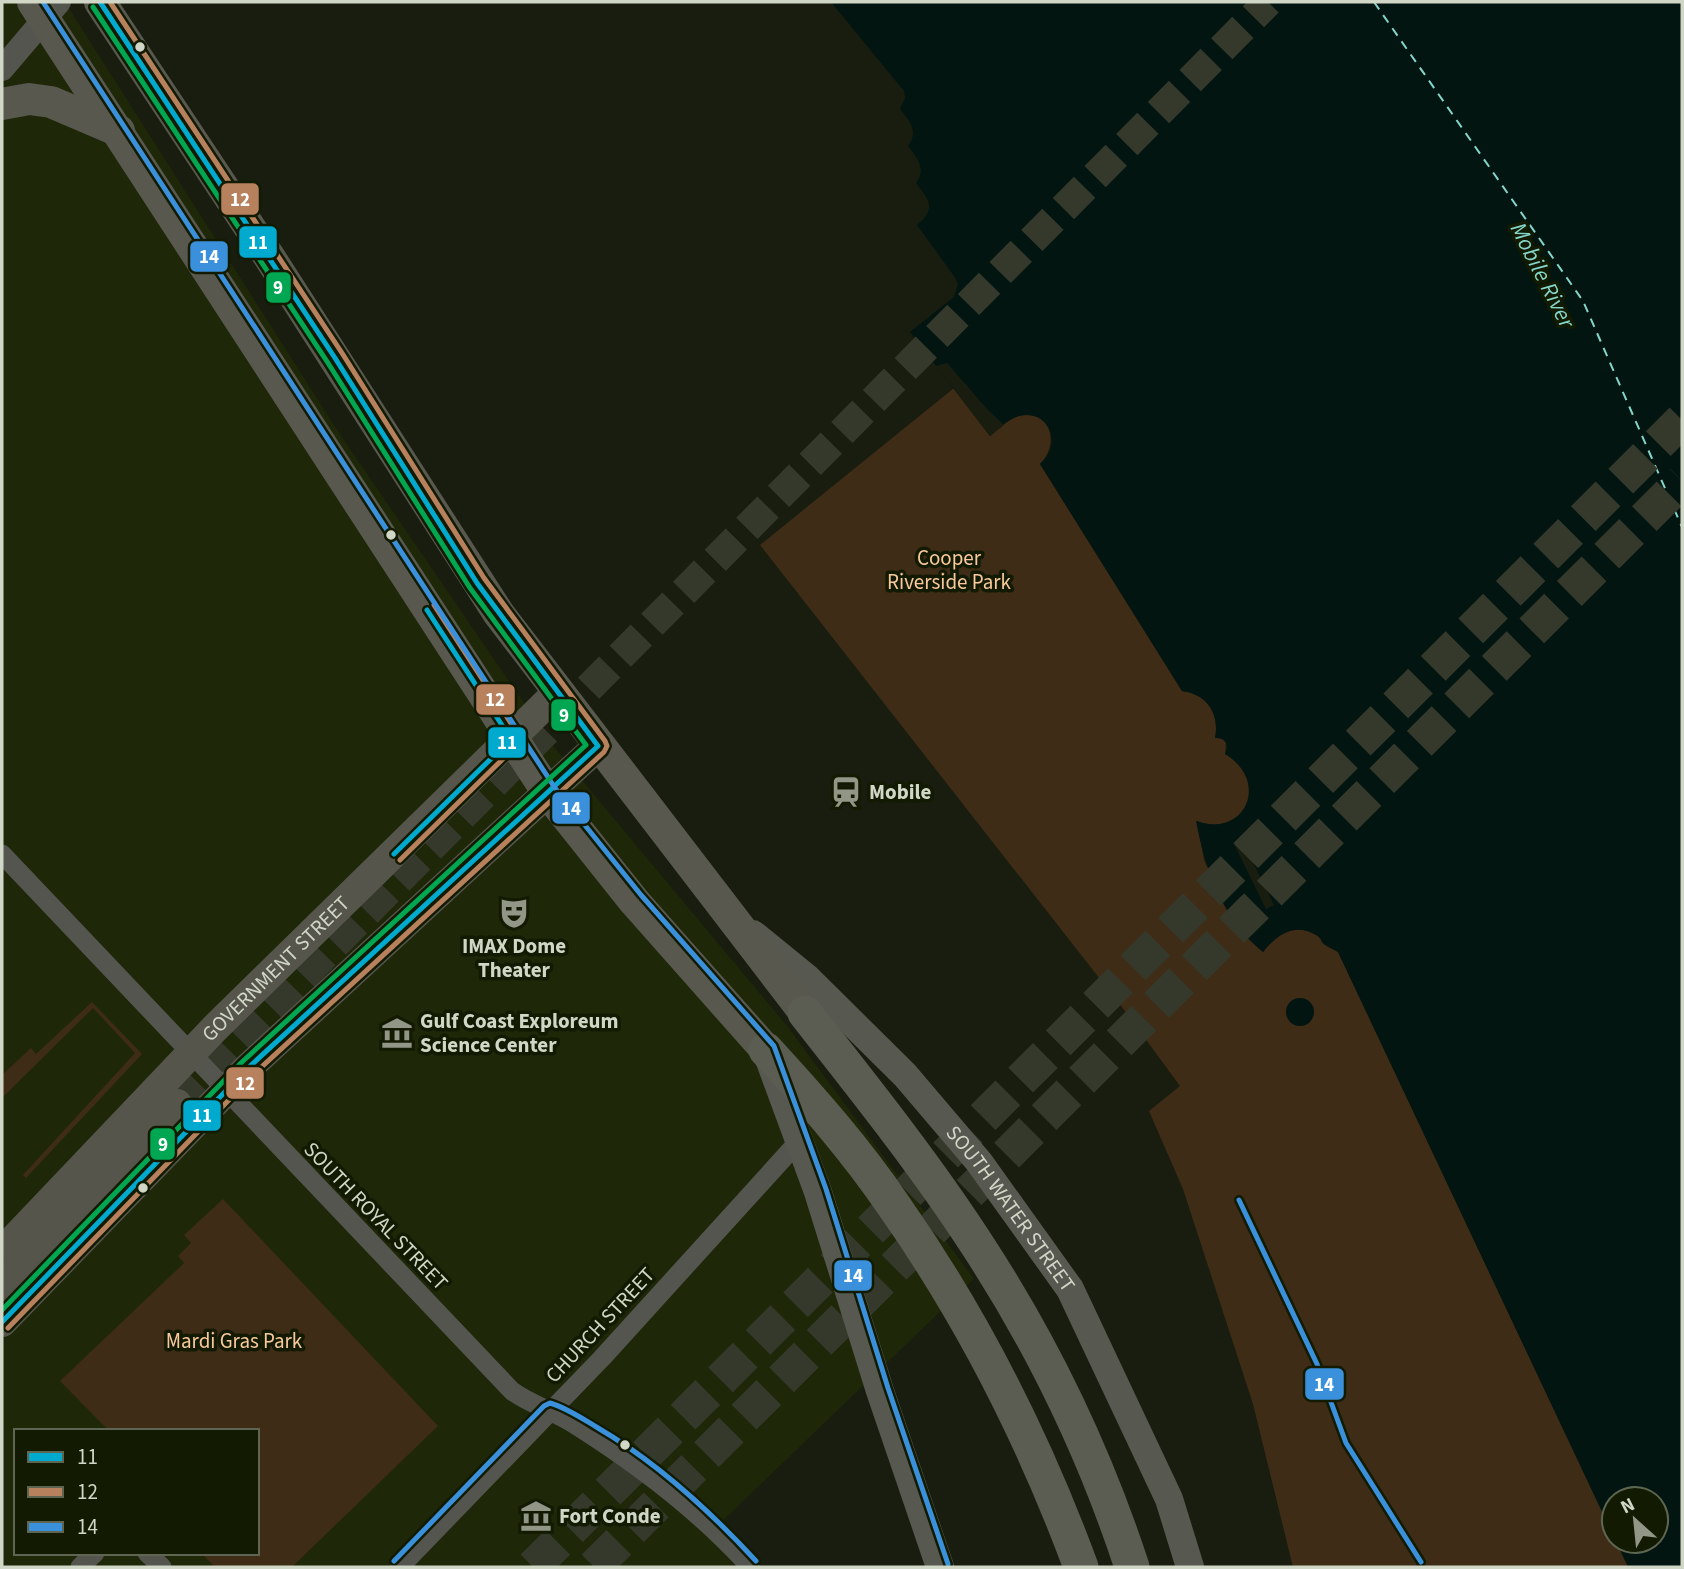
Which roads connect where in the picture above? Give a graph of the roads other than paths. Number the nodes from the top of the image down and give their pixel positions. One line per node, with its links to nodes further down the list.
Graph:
1 (100, 2): 6 (highway, SOUTH WATER STREET)
2 (46, 7): 3 (street); 5 (highway)
3 (2, 69)
4 (2, 104): 5 (highway)
5 (119, 131): 7 (highway)
6 (558, 692): 7 (main road, GOVERNMENT STREET); 8 (highway, SOUTH WATER STREET)
7 (511, 739): 9 (highway); 14 (main road, GOVERNMENT STREET)
8 (598, 746): 9 (main road); 11 (highway, SOUTH WATER STREET)
9 (548, 793): 13 (highway); 15 (main road)
10 (2, 854): 14 (street, SOUTH ROYAL STREET)
11 (734, 919): 12 (highway, SOUTH WATER STREET); 29 (main road, SOUTH WATER STREET)
12 (805, 1013): 28 (highway)
13 (766, 1050): 17 (main road); 27 (highway)
14 (191, 1053): 15 (street, SOUTH ROYAL STREET); 18 (main road, GOVERNMENT STREET)
15 (228, 1091): 20 (main road); 21 (street, SOUTH ROYAL STREET)
16 (177, 1104): 19 (main road)
17 (799, 1141): 21 (street, CHURCH STREET); 26 (main road)
18 (2, 1252)
19 (2, 1287)
20 (2, 1322)
21 (550, 1412): 24 (street, CHURCH STREET); 25 (street, SOUTH ROYAL STREET)
22 (93, 1555): 23 (street)
23 (80, 1567)
24 (400, 1567)
25 (750, 1567)
26 (940, 1567)
27 (1081, 1567)
28 (1132, 1567)
29 (1190, 1567)

